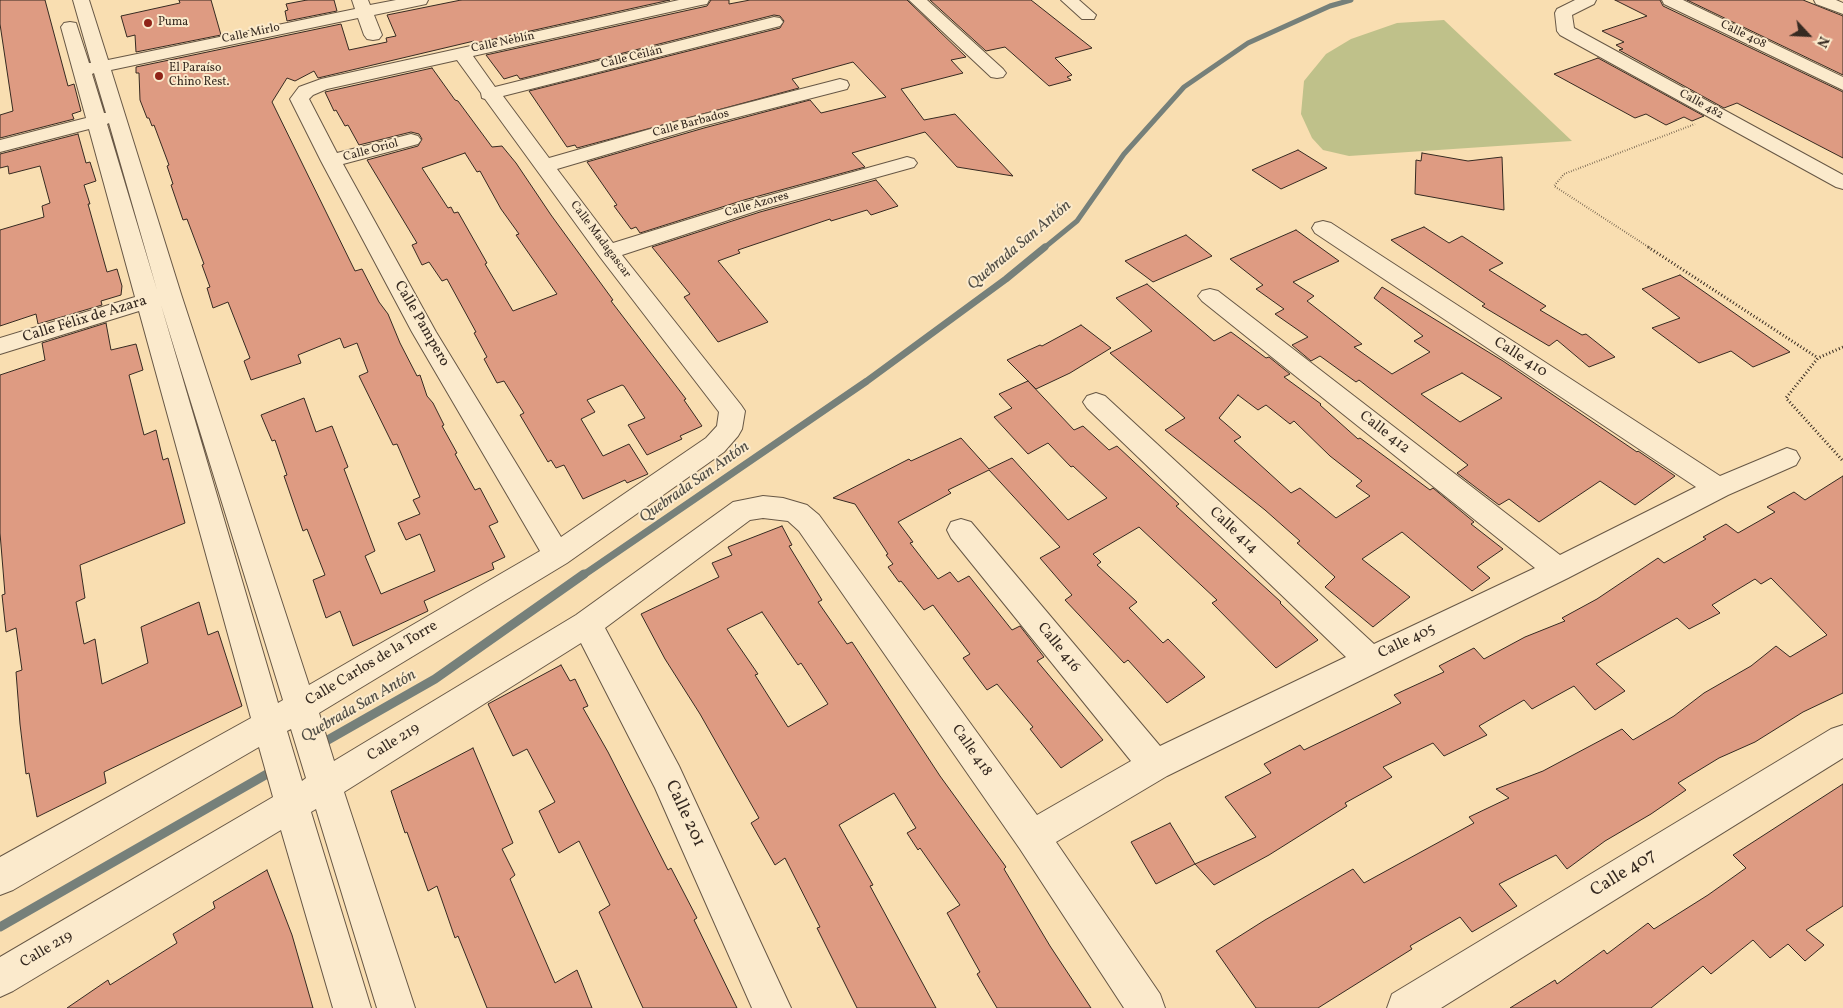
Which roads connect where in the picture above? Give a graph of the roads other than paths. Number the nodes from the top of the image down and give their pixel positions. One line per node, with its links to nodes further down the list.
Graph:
1 (62, 0): 16 (street)
2 (81, 0): 16 (street)
3 (420, 0): 10 (street, Calle Mirlo)
4 (701, 0): 15 (street, Calle Neblín)
5 (917, 0): 17 (street)
6 (1069, 0): 12 (street)
7 (1588, 0): 28 (street, Calle 482)
8 (1670, 0): 18 (street, Calle 408)
9 (1822, 0): 11 (street)
10 (362, 6): 14 (street); 16 (street, Calle Mirlo)
11 (1843, 9)
12 (1088, 15)
13 (774, 22): 21 (street, Calle Ceilán)
14 (373, 35)
15 (461, 53): 20 (street, Calle Neblín); 21 (street, Calle Madagascar)
16 (93, 68): 22 (street)
17 (997, 73)
18 (1843, 84)
19 (840, 85): 27 (street, Calle Barbados)
20 (306, 91): 25 (street, Calle Pampero)
21 (490, 94): 27 (street, Calle Madagascar)
22 (107, 118): 24 (street); 32 (street)
23 (412, 140): 25 (street, Calle Oriol)
24 (0, 146)
25 (330, 161): 40 (street, Calle Pampero)
26 (907, 163): 30 (street, Calle Azores)
27 (544, 166): 30 (street, Calle Madagascar)
28 (1843, 182)
29 (1323, 228): 37 (street, Calle 410)
30 (608, 252): 35 (street, Calle Madagascar)
31 (1210, 296): 41 (street, Calle 412)
32 (159, 297): 33 (street, Calle Félix de Azara); 44 (street); 45 (street)
33 (0, 346)
34 (1096, 402): 43 (street, Calle 414)
35 (729, 429): 40 (street, Calle Carlos de la Torre)
36 (1787, 458): 37 (street, Calle 405)
37 (1718, 488): 41 (street, Calle 405)
38 (782, 509): 42 (street, Calle 219); 50 (street, Calle 418)
39 (961, 530): 47 (street, Calle 416)
40 (556, 554): 44 (street, Calle Carlos de la Torre)
41 (1558, 570): 43 (street, Calle 405)
42 (587, 624): 48 (street, Calle 219); 55 (street, Calle 201)
43 (1370, 660): 47 (street, Calle 405)
44 (300, 707): 45 (street, Calle Carlos de la Torre); 48 (street)
45 (270, 724): 49 (street); 51 (street, Calle Carlos de la Torre)
46 (1843, 740): 57 (street, Calle 407)
47 (1155, 765): 50 (street, Calle 405)
48 (325, 785): 49 (street, Calle 219); 54 (street)
49 (292, 804): 52 (street, Calle 219); 53 (street)
50 (1032, 836): 56 (street, Calle 418)
51 (0, 877)
52 (0, 978)
53 (352, 1008)
54 (396, 1008)
55 (772, 1008)
56 (1146, 1008)
57 (1406, 1008)

